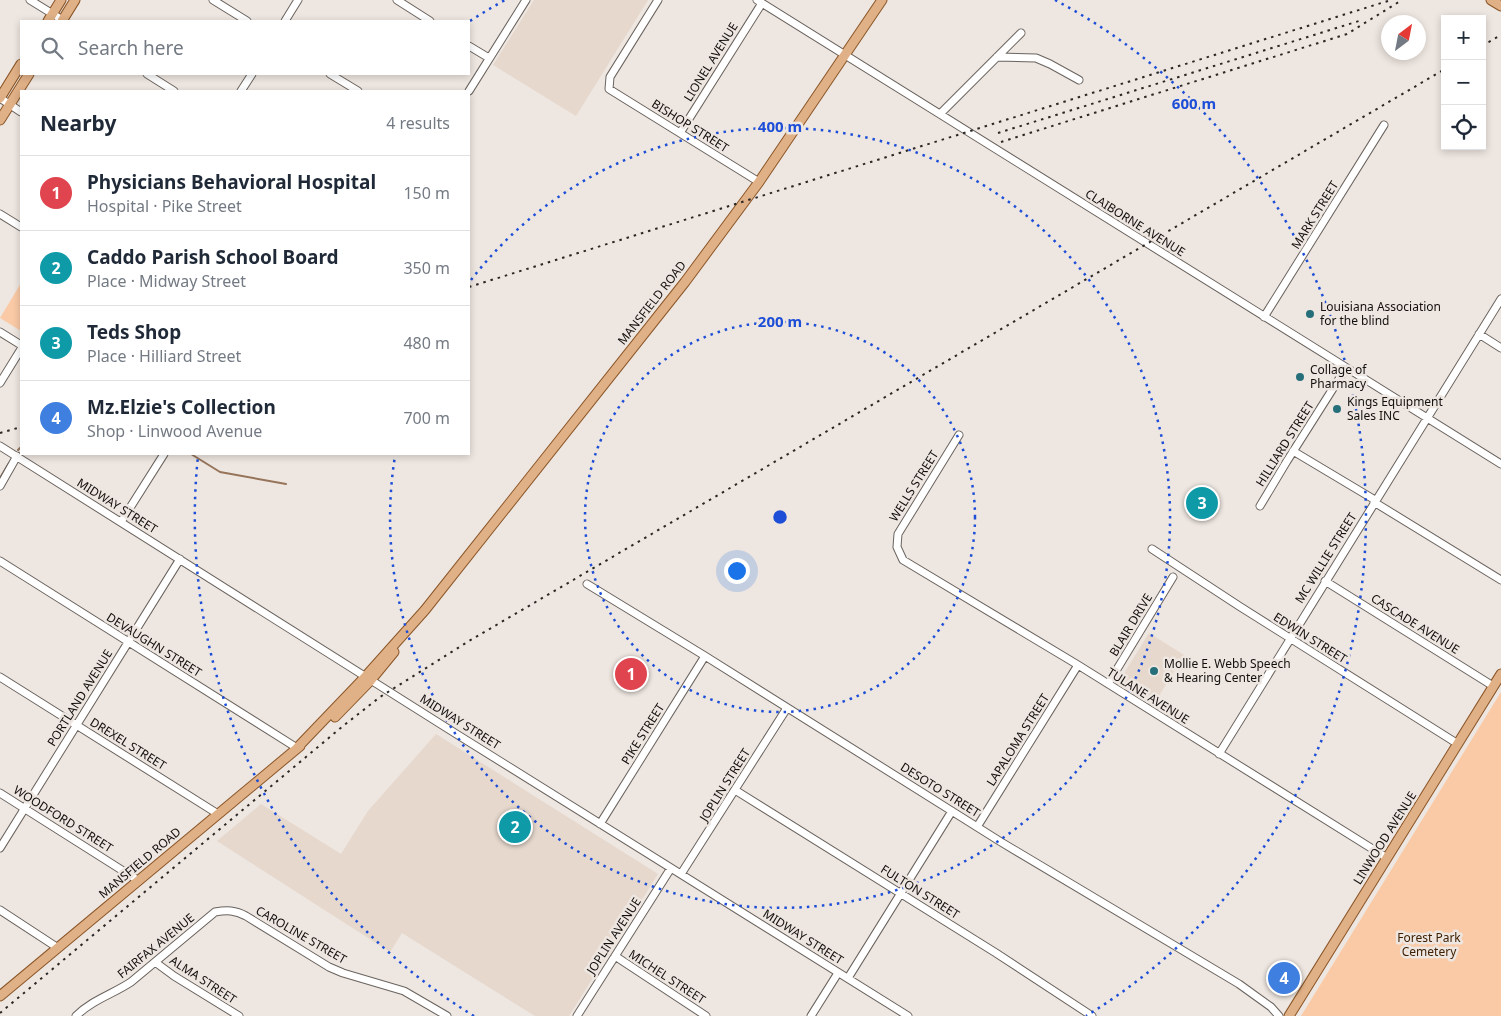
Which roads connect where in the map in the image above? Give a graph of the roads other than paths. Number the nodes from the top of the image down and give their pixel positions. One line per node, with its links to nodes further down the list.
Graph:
1 (30, 0): 13 (street)
2 (62, 0): 13 (main road)
3 (75, 0): 14 (main road)
4 (213, 0): 15 (street)
5 (298, 0): 16 (street)
6 (396, 0): 17 (street)
7 (526, 0): 22 (street)
8 (658, 0): 39 (street, BISHOP STREET)
9 (882, 0): 20 (main road, MANSFIELD ROAD)
10 (1491, 0): 12 (main road)
11 (760, 1): 20 (street, CLAIBORNE AVENUE); 39 (street, LIONEL AVENUE)
12 (1501, 6)
13 (50, 18)
14 (64, 20)
15 (245, 20)
16 (286, 20)
17 (428, 20)
18 (1021, 33): 21 (street)
19 (470, 47): 22 (street)
20 (846, 55): 36 (street, CLAIBORNE AVENUE); 40 (main road, MANSFIELD ROAD)
21 (997, 57): 28 (street); 36 (street)
22 (489, 58): 32 (street)
23 (20, 66): 33 (main road)
24 (28, 75): 34 (main road)
25 (149, 75): 29 (street)
26 (251, 75): 30 (street)
27 (332, 75): 31 (street)
28 (1079, 80)
29 (172, 90)
30 (242, 90)
31 (356, 90)
32 (470, 90)
33 (0, 98): 34 (street)
34 (10, 104): 35 (street); 37 (main road)
35 (20, 111)
36 (940, 114): 44 (street, CLAIBORNE AVENUE)
37 (0, 120)
38 (1384, 125): 44 (street, MARK STREET)
39 (680, 133): 40 (street, BISHOP STREET)
40 (759, 182): 77 (main road, MANSFIELD ROAD)
41 (0, 214): 42 (street)
42 (20, 226)
43 (1501, 299): 46 (street, MC WILLIE STREET)
44 (1264, 316): 50 (street, CLAIBORNE AVENUE)
45 (0, 332): 47 (street)
46 (1479, 334): 48 (street); 52 (street, MC WILLIE STREET)
47 (20, 346)
48 (1501, 348)
49 (20, 349): 51 (street)
50 (1346, 368): 52 (street, CLAIBORNE AVENUE); 55 (street, HILLIARD STREET)
51 (0, 383)
52 (1426, 418): 58 (street, CLAIBORNE AVENUE); 60 (street, MC WILLIE STREET)
53 (960, 435): 64 (street, WELLS STREET)
54 (0, 446): 57 (street, MIDWAY STREET)
55 (1293, 451): 60 (street); 61 (street, HILLIARD STREET)
56 (163, 455): 62 (street)
57 (17, 456): 59 (street); 62 (street, MIDWAY STREET)
58 (1501, 464)
59 (0, 486)
60 (1374, 501): 68 (street); 69 (street, MC WILLIE STREET)
61 (1260, 506)
62 (121, 522): 65 (street, MIDWAY STREET)
63 (1152, 549): 71 (street, EDWIN STREET)
64 (898, 552): 74 (street, TULANE AVENUE)
65 (180, 559): 72 (street, PORTLAND AVENUE); 77 (street, MIDWAY STREET)
66 (0, 562): 72 (street, DEVAUGHN STREET)
67 (1173, 577): 78 (street, BLAIR DRIVE)
68 (1501, 580)
69 (1325, 581): 71 (street, MC WILLIE STREET); 79 (street, CASCADE AVENUE)
70 (587, 584): 73 (street, DESOTO STREET)
71 (1289, 638): 82 (street, EDWIN STREET); 84 (street, MC WILLIE STREET)
72 (128, 642): 81 (street, PORTLAND AVENUE); 83 (street, DEVAUGHN STREET)
73 (705, 656): 80 (street, DESOTO STREET); 90 (street, PIKE STREET)
74 (1078, 665): 78 (street, TULANE AVENUE); 91 (street, LAPALOMA STREET)
75 (1501, 674): 79 (main road, LINWOOD AVENUE)
76 (0, 677): 81 (street, DREXEL STREET)
77 (368, 678): 83 (main road, MANSFIELD ROAD); 90 (street, MIDWAY STREET)
78 (1108, 684): 84 (street, TULANE AVENUE)
79 (1493, 686): 82 (main road, LINWOOD AVENUE)
80 (786, 708): 85 (street, JOPLIN STREET); 88 (street, DESOTO STREET)
81 (76, 725): 87 (street, PORTLAND AVENUE); 89 (street, DREXEL STREET)
82 (1458, 744): 93 (main road, LINWOOD AVENUE)
83 (297, 748): 89 (main road, MANSFIELD ROAD)
84 (1219, 754): 93 (street, TULANE AVENUE)
85 (735, 790): 95 (street, JOPLIN STREET); 97 (street, FULTON STREET)
86 (0, 793): 87 (street, WOODFORD STREET)
87 (25, 809): 92 (street, PORTLAND AVENUE); 96 (street, WOODFORD STREET)
88 (952, 811): 91 (street, DESOTO STREET); 97 (street)
89 (218, 814): 96 (main road, MANSFIELD ROAD)
90 (600, 824): 94 (street, MIDWAY STREET)
91 (977, 827): 114 (street, DESOTO STREET)
92 (0, 848)
93 (1387, 858): 115 (main road, LINWOOD AVENUE)
94 (671, 868): 95 (street, MIDWAY STREET); 101 (street, JOPLIN AVENUE)
95 (681, 874): 103 (street, MIDWAY STREET)
96 (139, 880): 100 (main road, MANSFIELD ROAD)
97 (902, 894): 104 (street); 113 (street, FULTON STREET)
98 (0, 910): 100 (street)
99 (225, 910): 102 (street, FAIRFAX AVENUE); 108 (street, CAROLINE STREET)
100 (58, 948): 105 (main road, MANSFIELD ROAD)
101 (615, 956): 109 (street, JOPLIN AVENUE); 110 (street, MICHEL STREET)
102 (155, 962): 106 (street, FAIRFAX AVENUE); 107 (street, ALMA STREET)
103 (838, 972): 104 (street, MIDWAY STREET); 111 (street)
104 (848, 978): 112 (street, MIDWAY STREET)
105 (0, 996)
106 (76, 1016)
107 (239, 1016)
108 (447, 1016)
109 (577, 1016)
110 (706, 1016)
111 (811, 1016)
112 (908, 1016)
113 (1092, 1016)
114 (1279, 1016)
115 (1290, 1016)

